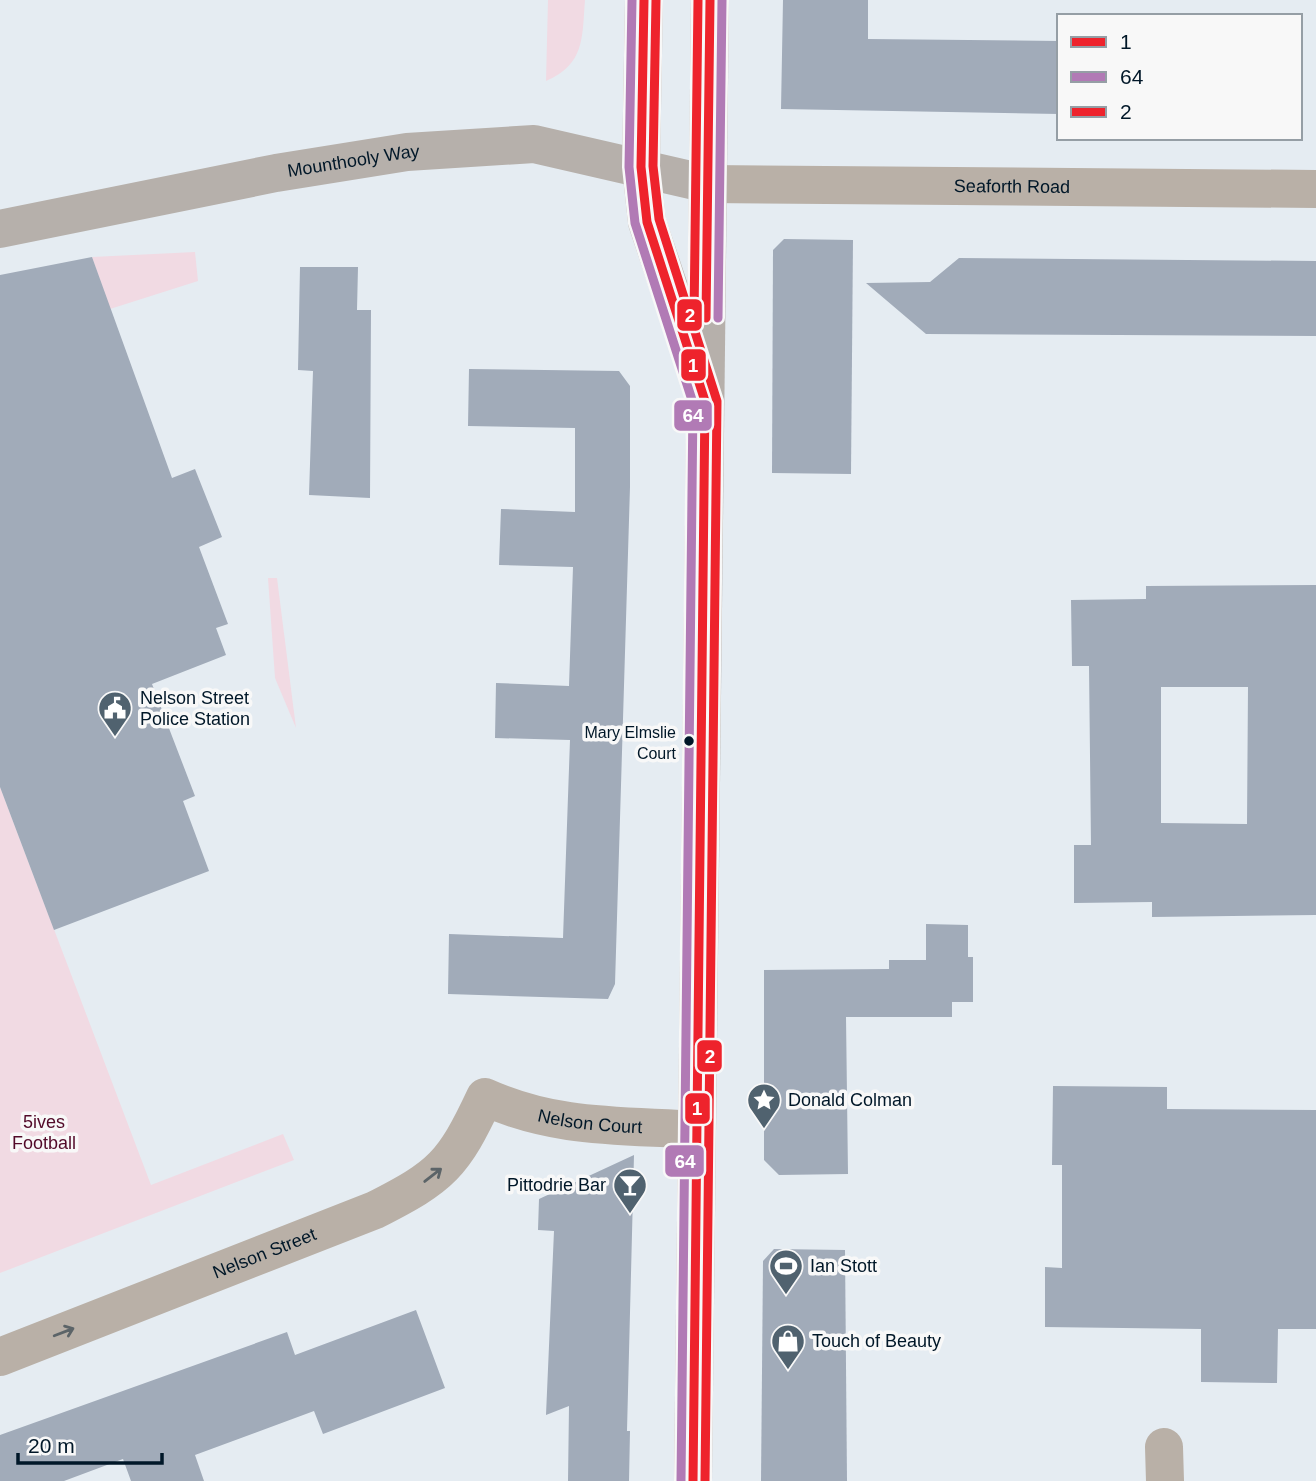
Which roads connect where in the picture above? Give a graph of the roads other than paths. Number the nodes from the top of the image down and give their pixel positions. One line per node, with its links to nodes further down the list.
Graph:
1 (645, 0): 3 (main road)
2 (710, 0): 4 (main road)
3 (641, 167): 4 (main road, Mounthooly Way); 6 (main road, Mounthooly Way); 7 (main road)
4 (708, 184): 5 (street, Seaforth Road); 7 (main road)
5 (1316, 189)
6 (0, 229)
7 (705, 401): 9 (main road)
8 (485, 1097): 9 (street, Nelson Court); 10 (street, Nelson Street, one-way to 8)
9 (697, 1129): 11 (main road)
10 (0, 1357)
11 (693, 1481)

